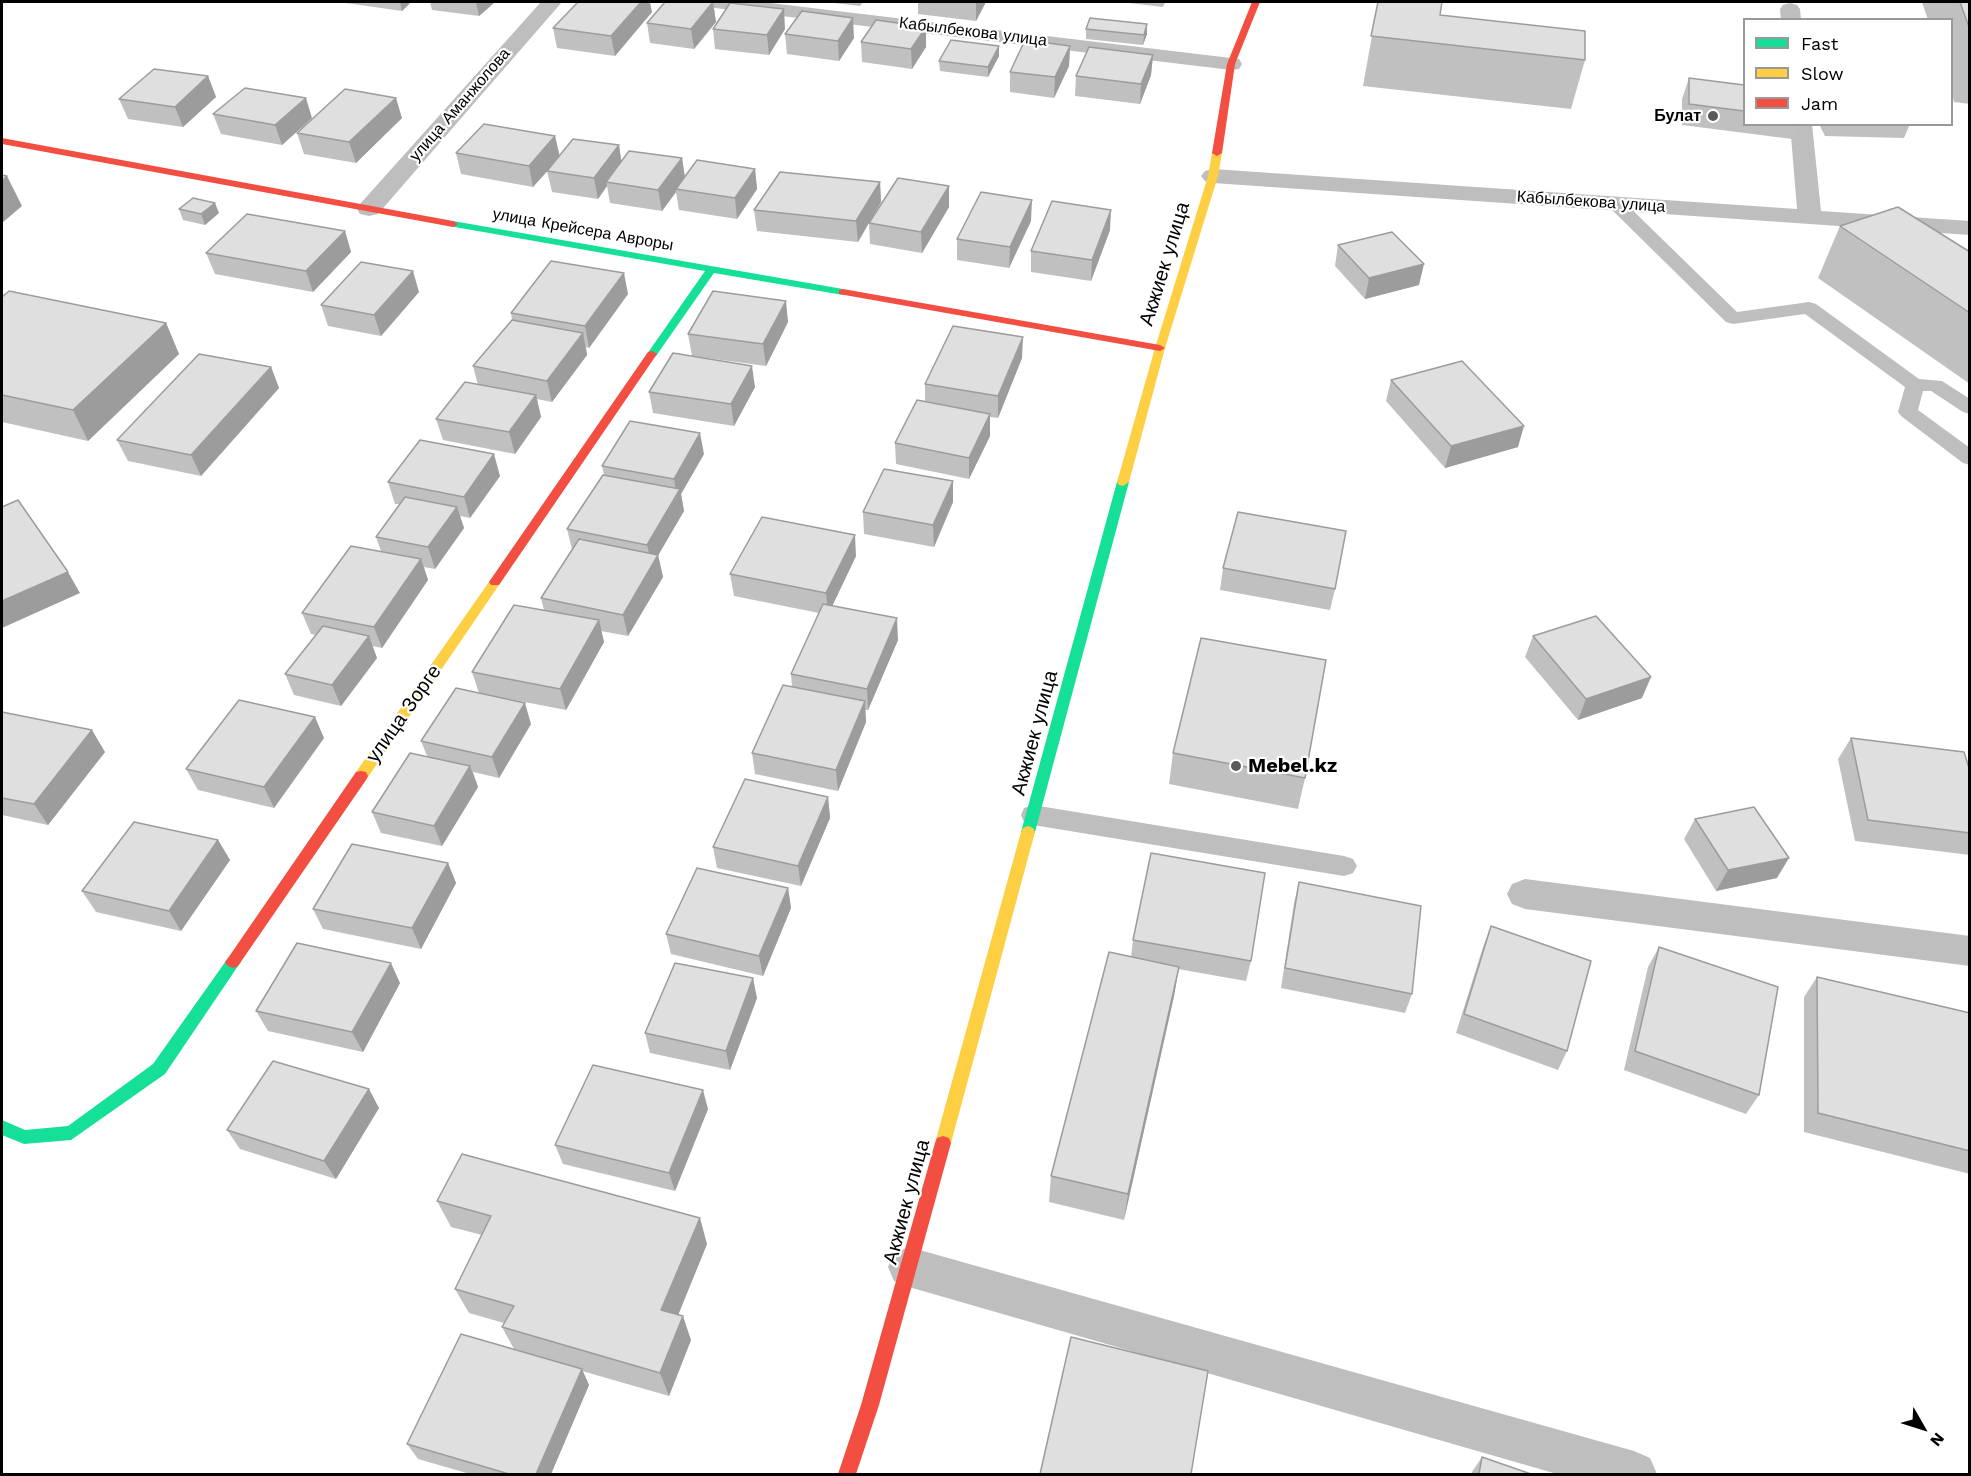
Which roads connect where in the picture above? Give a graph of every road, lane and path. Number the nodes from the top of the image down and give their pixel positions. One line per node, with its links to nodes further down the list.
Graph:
1 (552, 2): 11 (street, улица Аманжолова)
2 (715, 2): 5 (street, Кабылбекова улица)
3 (887, 2): 5 (street)
4 (1256, 2): 6 (street, Акжиек улица)
5 (875, 21): 6 (street, Кабылбекова улица)
6 (1232, 64): 9 (street, Акжиек улица)
7 (1801, 126): 12 (street)
8 (2, 141): 11 (street, улица Крейсера Авроры)
9 (1213, 176): 10 (street, Кабылбекова улица); 15 (street, Акжиек улица)
10 (1616, 204): 12 (street, Кабылбекова улица); 16 (lane)
11 (369, 209): 14 (street, улица Крейсера Авроры)
12 (1810, 217): 13 (street, Кабылбекова улица)
13 (1970, 228)
14 (711, 269): 15 (street, улица Крейсера Авроры); 23 (street, улица Зорге)
15 (1160, 348): 19 (street, Акжиек улица)
16 (1914, 385): 17 (lane); 18 (lane)
17 (1970, 408)
18 (1970, 458)
19 (1032, 815): 20 (lane); 24 (street, Акжиек улица)
20 (1344, 866)
21 (1525, 894): 22 (street)
22 (1970, 951)
23 (2, 1127)
24 (909, 1267): 25 (street, Акжиек улица); 26 (street)
25 (847, 1474)
26 (1634, 1474)

